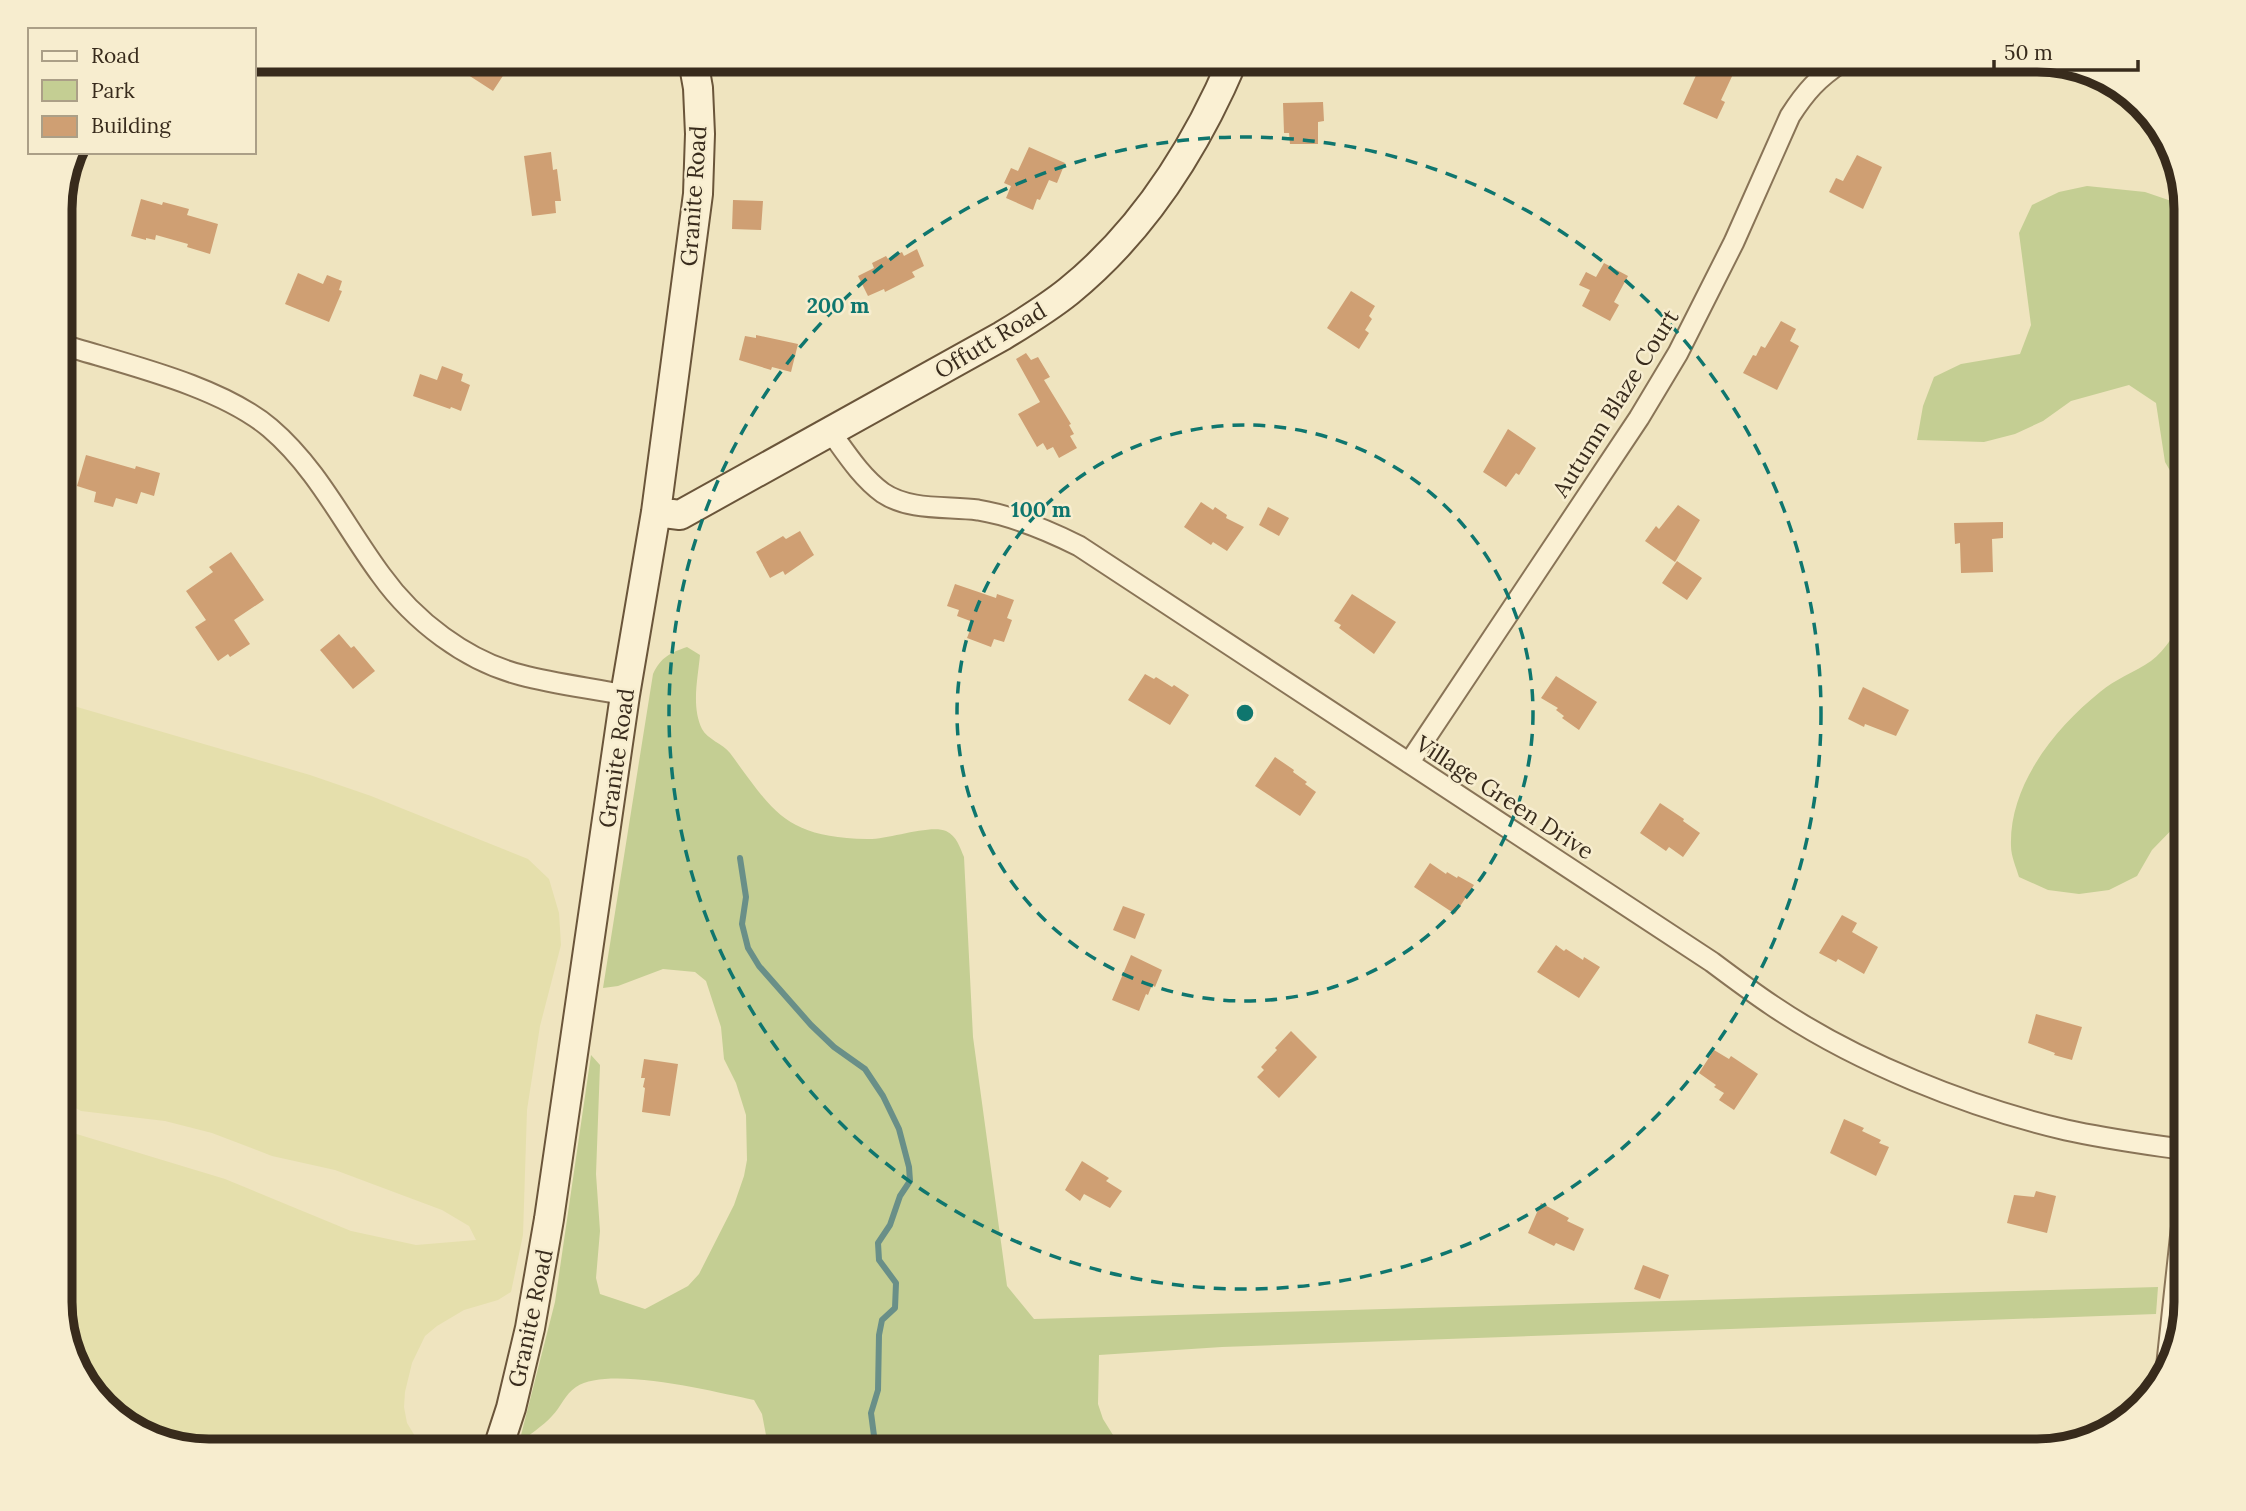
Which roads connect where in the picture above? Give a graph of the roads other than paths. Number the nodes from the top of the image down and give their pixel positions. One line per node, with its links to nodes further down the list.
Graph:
1 (695, 72): 6 (street, Granite Road)
2 (1228, 72): 5 (street, Offutt Road)
3 (1827, 72): 8 (street, Autumn Blaze Court)
4 (72, 348): 7 (street)
5 (831, 431): 6 (street, Offutt Road); 8 (street, Village Green Drive)
6 (656, 512): 7 (street, Granite Road)
7 (625, 695): 12 (street, Granite Road)
8 (1409, 763): 9 (street, Village Green Drive)
9 (2174, 1148)
10 (2174, 1297): 11 (street)
11 (2169, 1340)
12 (500, 1439)

